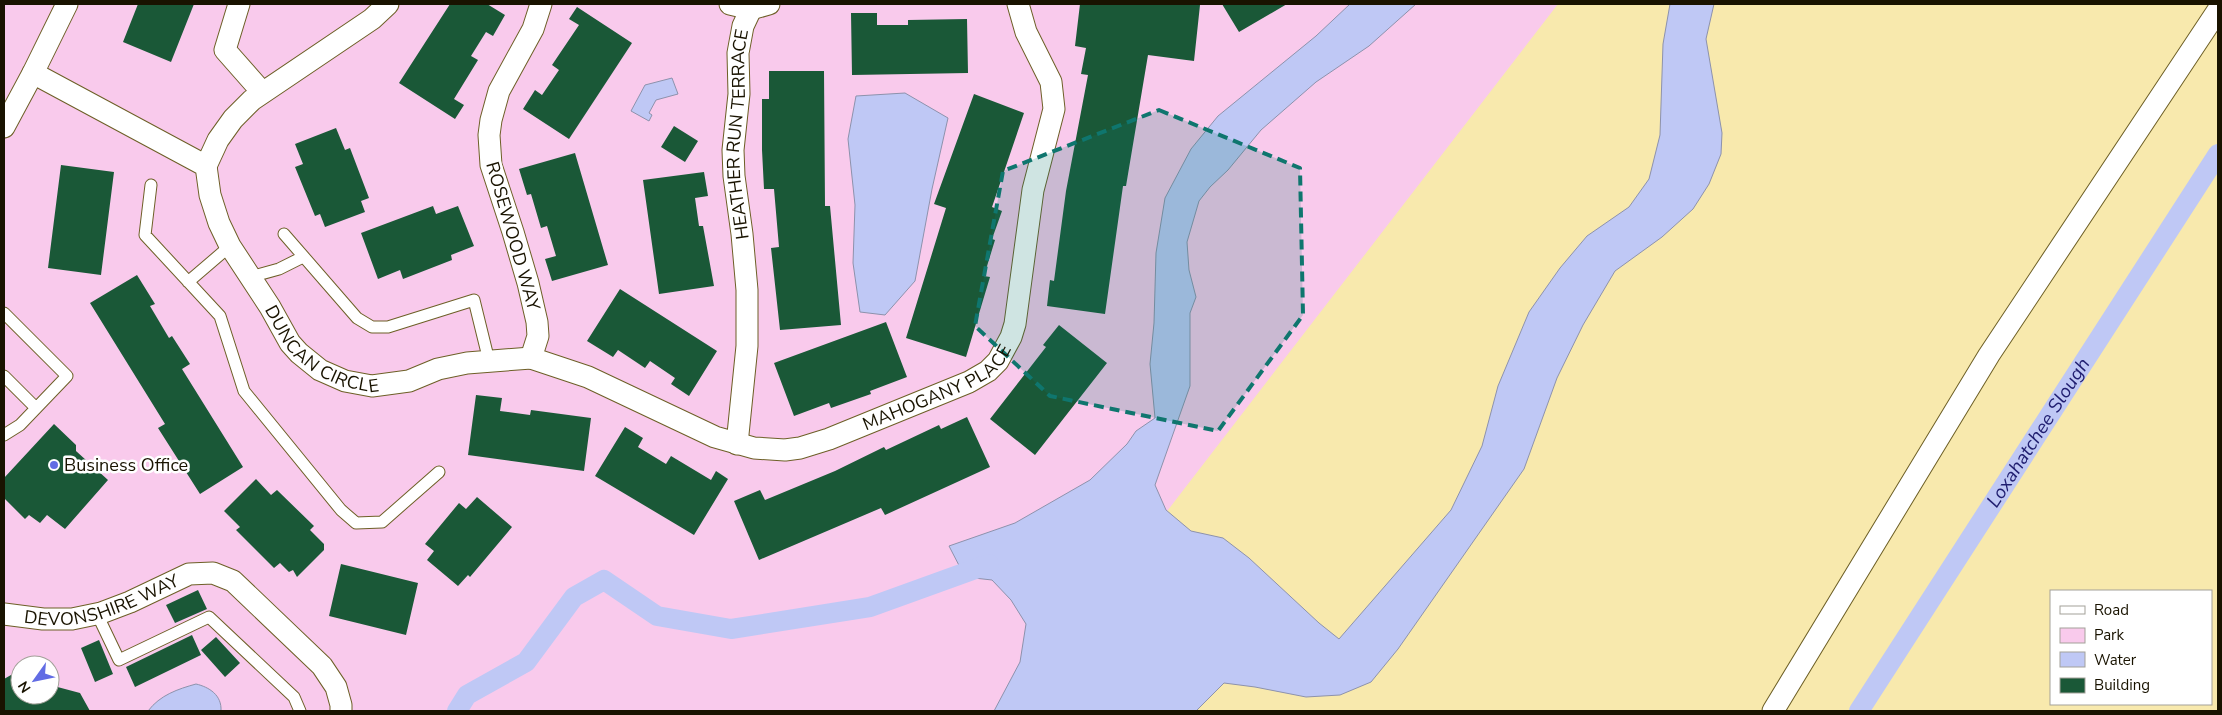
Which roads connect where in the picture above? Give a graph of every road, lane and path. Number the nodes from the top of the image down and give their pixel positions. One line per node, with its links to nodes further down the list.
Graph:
1 (67, 4): 9 (street)
2 (238, 4): 10 (street)
3 (388, 4): 10 (street)
4 (540, 4): 20 (street, ROSEWOOD WAY)
5 (730, 4): 7 (street)
6 (1018, 4): 25 (street, MAHOGANY PLACE)
7 (757, 5): 25 (street, HEATHER RUN TERRACE)
8 (2218, 10): 31 (street)
9 (33, 73): 11 (street); 12 (street)
10 (262, 92): 12 (street)
11 (4, 128)
12 (206, 166): 15 (street, DUNCAN CIRCLE)
13 (151, 185): 18 (lane)
14 (284, 234): 16 (lane)
15 (230, 246): 17 (street, DUNCAN CIRCLE); 18 (lane)
16 (303, 257): 17 (lane); 21 (lane)
17 (250, 277): 21 (street, DUNCAN CIRCLE)
18 (188, 282): 26 (lane)
19 (4, 313): 23 (lane)
20 (531, 358): 21 (street, DUNCAN CIRCLE); 25 (street, MAHOGANY PLACE)
21 (489, 361)
22 (4, 376): 23 (lane)
23 (36, 408): 24 (lane)
24 (4, 435)
25 (737, 444)
26 (439, 472)
27 (4, 614): 28 (street, DEVONSHIRE WAY)
28 (97, 614): 29 (lane); 30 (street, DEVONSHIRE WAY)
29 (300, 711)
30 (340, 711)
31 (1773, 711)

